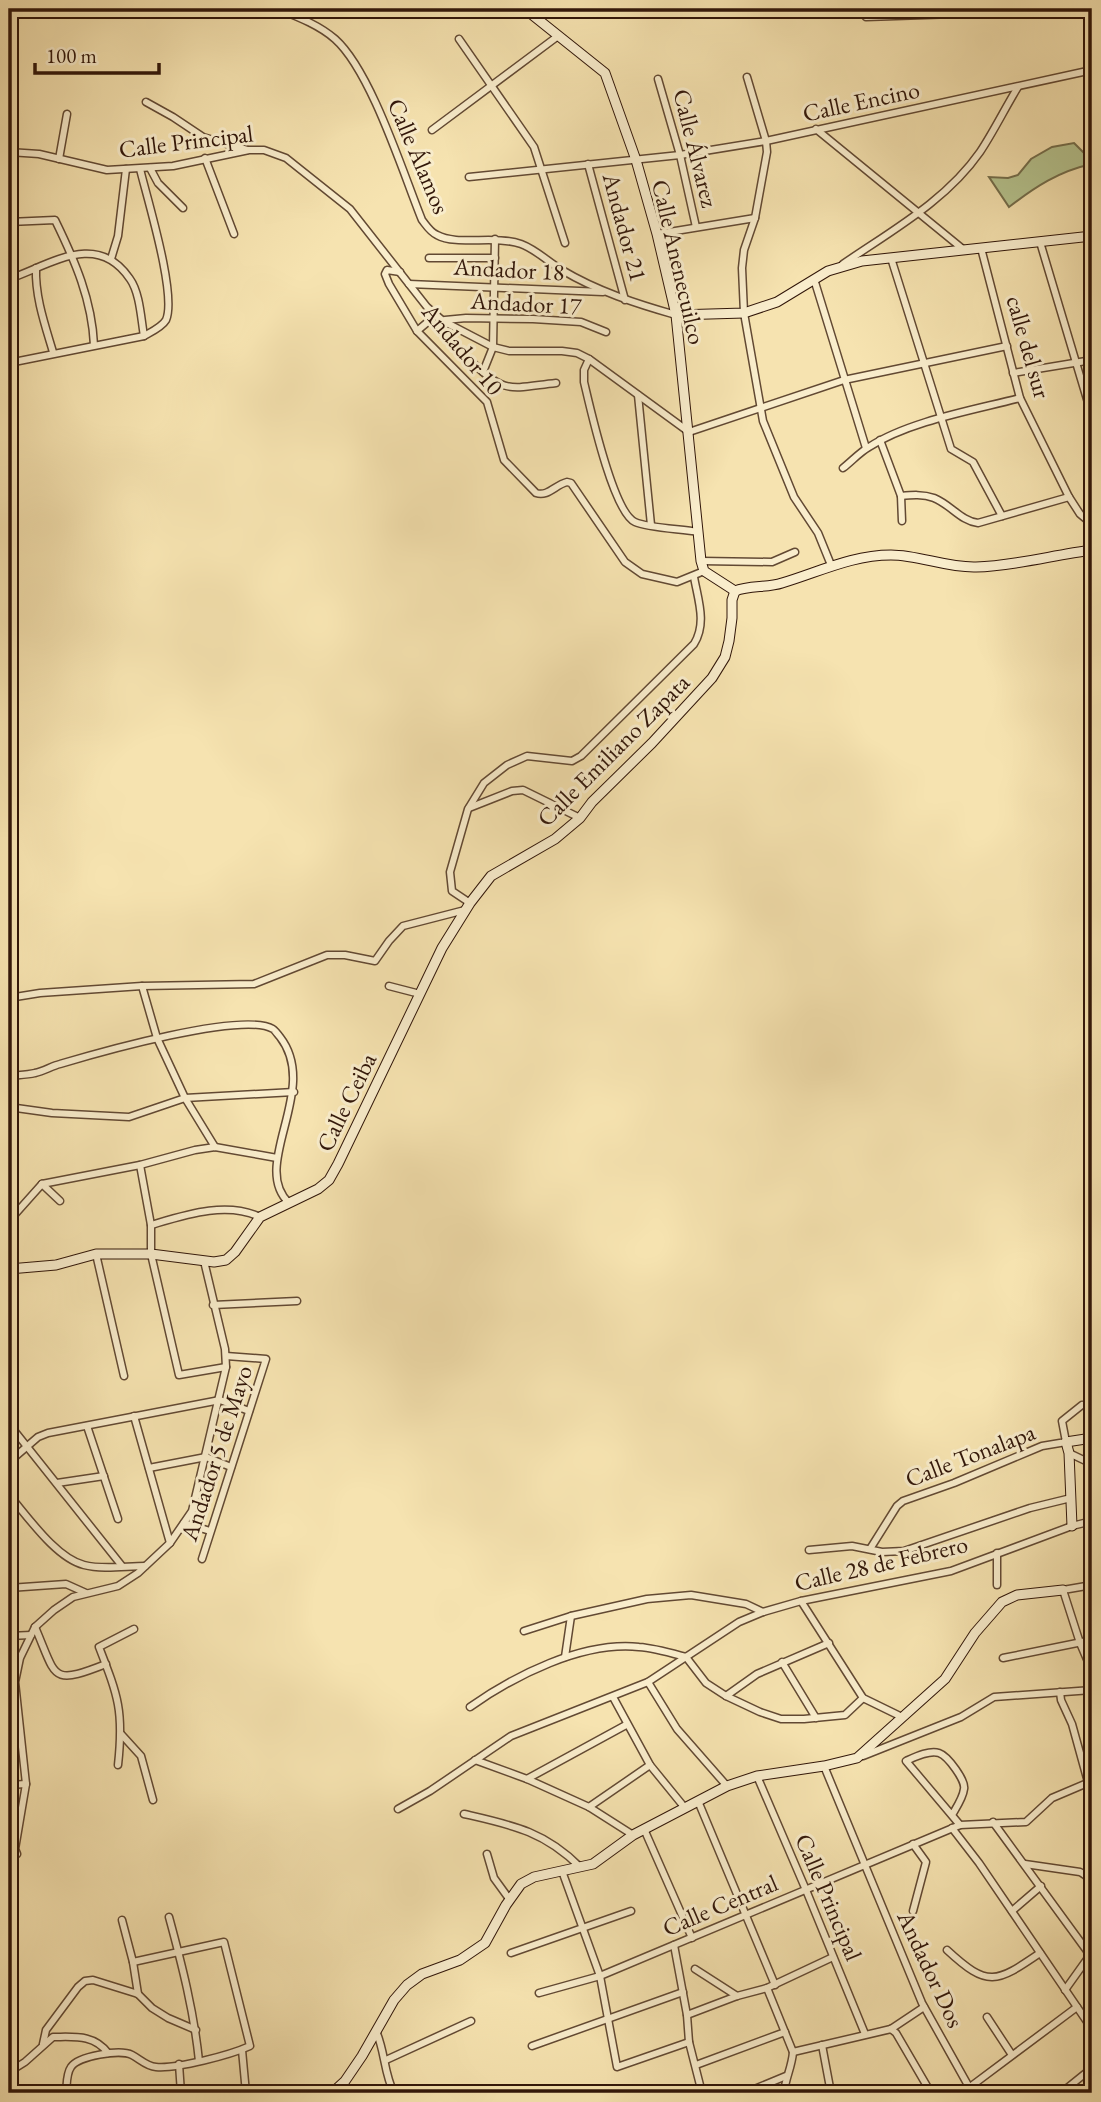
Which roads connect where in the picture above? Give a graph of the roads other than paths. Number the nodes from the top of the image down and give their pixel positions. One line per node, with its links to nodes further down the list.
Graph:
1 (280, 9): 38 (street, Calle Álamos)
2 (525, 9): 6 (street, Calle Anenecuilco)
3 (990, 9): 4 (street)
4 (906, 12): 5 (street)
5 (866, 17)
6 (558, 36): 11 (street); 23 (street, Calle Anenecuilco)
7 (459, 39): 11 (street)
8 (1092, 70): 12 (street, Calle Encino)
9 (747, 77): 17 (street)
10 (658, 79): 20 (street, Calle Álvarez)
11 (490, 86): 16 (street); 28 (street)
12 (1018, 87): 15 (street, Calle Encino); 31 (street)
13 (146, 102): 18 (street)
14 (67, 114): 22 (street)
15 (816, 129): 17 (street, Calle Encino); 31 (street)
16 (432, 130)
17 (766, 141): 20 (street, Calle Encino); 32 (street)
18 (248, 150): 21 (street, Calle Principal); 50 (street, Calle Principal)
19 (9, 152): 22 (street, Calle Principal)
20 (680, 155): 23 (street, Calle Encino); 34 (street, Calle Álvarez)
21 (205, 158): 25 (street, Calle Principal); 35 (street)
22 (59, 159): 26 (street, Calle Principal)
23 (636, 160): 24 (street, Calle Encino); 36 (street, Calle Anenecuilco)
24 (588, 164): 28 (street, Calle Encino); 56 (street, Andador 21)
25 (150, 168): 27 (street, Calle Principal); 30 (street)
26 (126, 169): 27 (street, Calle Principal); 47 (street)
27 (141, 169): 64 (street)
28 (543, 170): 29 (street, Calle Encino); 40 (street)
29 (469, 177)
30 (183, 208)
31 (920, 212): 42 (street); 49 (street)
32 (755, 218): 34 (street); 57 (street)
33 (9, 222): 43 (street)
34 (696, 227): 36 (street)
35 (234, 234)
36 (657, 234): 59 (street, Calle Anenecuilco)
37 (1092, 237): 39 (street)
38 (495, 239): 45 (street); 55 (street, Calle Álamos)
39 (1040, 242): 41 (street); 73 (street)
40 (565, 243)
41 (981, 248): 42 (street); 66 (street, calle del sur)
42 (964, 250): 46 (street)
43 (72, 255): 47 (street); 48 (street); 65 (street)
44 (429, 258): 45 (street)
45 (495, 258): 54 (street)
46 (891, 258): 49 (street); 74 (street)
47 (111, 259): 64 (street)
48 (36, 268): 51 (street); 68 (street)
49 (836, 269): 52 (street)
50 (400, 272): 53 (street, Calle Principal); 62 (street, Andador 10)
51 (9, 279)
52 (814, 279): 57 (street); 77 (street)
53 (409, 284): 54 (street, Andador 18); 58 (street, Calle Principal)
54 (494, 287): 55 (street, Andador 18); 60 (street)
55 (607, 292): 56 (street, Calle Álamos)
56 (625, 300): 59 (street, Calle Álamos)
57 (744, 313): 59 (street); 81 (street)
58 (436, 315): 61 (street, Calle Principal); 62 (street)
59 (676, 315): 84 (street, Calle Anenecuilco)
60 (494, 318): 61 (street, Andador 17); 63 (street, Andador 17); 67 (street)
61 (443, 320): 67 (street, Calle Principal)
62 (417, 331): 99 (street, Andador 10)
63 (606, 332)
64 (144, 336): 65 (street)
65 (94, 345): 68 (street)
66 (1007, 346): 74 (street); 76 (street, calle del sur)
67 (493, 347): 69 (street); 75 (street)
68 (53, 352): 72 (street)
69 (589, 359): 79 (street); 93 (street)
70 (1092, 360): 73 (street)
71 (471, 361): 75 (street)
72 (9, 363)
73 (1075, 363): 76 (street); 82 (street)
74 (923, 364): 77 (street); 83 (street)
75 (482, 373): 78 (street)
76 (1013, 373): 80 (street, calle del sur)
77 (844, 380): 81 (street); 86 (street)
78 (556, 383)
79 (638, 395): 84 (street); 93 (street)
80 (1020, 398): 83 (street); 89 (street, calle del sur)
81 (761, 410): 84 (street); 97 (street)
82 (1092, 416)
83 (940, 419): 85 (street); 90 (street)
84 (689, 432): 94 (street, Calle Anenecuilco)
85 (880, 440): 86 (street); 88 (street)
86 (866, 448): 87 (street)
87 (843, 468)
88 (901, 496): 90 (street); 91 (street)
89 (1069, 497): 90 (street); 92 (street, calle del sur)
90 (1002, 516)
91 (902, 521)
92 (1092, 524)
93 (651, 525): 94 (street)
94 (698, 532): 98 (street, Calle Anenecuilco)
95 (1092, 550): 97 (street)
96 (795, 552): 98 (street)
97 (831, 565): 100 (street)
98 (702, 566): 99 (street); 100 (street)
99 (694, 577): 101 (street)
100 (735, 591): 102 (street, Calle Emiliano Zapata)
101 (468, 809): 102 (street); 103 (street)
102 (580, 818): 103 (street, Calle Emiliano Zapata)
103 (467, 907): 104 (street); 106 (street, Calle Ceiba)
104 (142, 986): 107 (street); 108 (street)
105 (389, 986): 106 (street)
106 (420, 994): 118 (street, Calle Ceiba)
107 (9, 998)
108 (157, 1038): 109 (street); 110 (street); 111 (street)
109 (9, 1076)
110 (294, 1092): 111 (street); 114 (street)
111 (185, 1098): 112 (street); 113 (street)
112 (9, 1107)
113 (215, 1147): 114 (street); 115 (street)
114 (277, 1158): 118 (street)
115 (140, 1165): 116 (street); 121 (street)
116 (42, 1184): 117 (street); 120 (street)
117 (60, 1201)
118 (289, 1203): 119 (street, Calle Ceiba)
119 (260, 1217): 121 (street); 124 (street, Calle Ceiba)
120 (9, 1222)
121 (151, 1225): 123 (street)
122 (96, 1254): 123 (street); 125 (street); 130 (street)
123 (151, 1254): 124 (street); 129 (street)
124 (204, 1261): 127 (street)
125 (9, 1269)
126 (297, 1301): 127 (street)
127 (213, 1305): 128 (street)
128 (226, 1356): 129 (street); 133 (street, Andador 5 de Mayo)
129 (226, 1367): 131 (street)
130 (124, 1376)
131 (220, 1400): 133 (street); 134 (street); 141 (street)
132 (1082, 1405): 138 (street)
133 (250, 1411): 144 (street, Andador 5 de Mayo)
134 (134, 1416): 136 (street); 145 (street)
135 (9, 1424): 139 (street)
136 (87, 1426): 139 (street); 146 (street)
137 (1092, 1438): 138 (street)
138 (1066, 1442): 140 (street); 156 (street, Calle Tonalapa)
139 (28, 1446): 142 (street); 147 (street)
140 (1069, 1453): 143 (street); 149 (street)
141 (206, 1457): 144 (street); 145 (street); 152 (street)
142 (9, 1462)
143 (1092, 1464)
144 (231, 1467): 154 (street, Andador 5 de Mayo)
145 (149, 1468): 155 (street)
146 (104, 1476): 147 (street); 150 (street)
147 (57, 1483): 160 (street)
148 (9, 1495): 160 (street)
149 (1071, 1498): 153 (street); 156 (street)
150 (118, 1518)
151 (1092, 1521): 153 (street, Calle 28 de Febrero)
152 (184, 1523): 154 (street); 155 (street)
153 (1072, 1526): 158 (street, Calle 28 de Febrero)
154 (210, 1531): 159 (street, Andador 5 de Mayo)
155 (170, 1543): 161 (street)
156 (870, 1549): 157 (street)
157 (809, 1550)
158 (997, 1553): 162 (street); 167 (street, Calle 28 de Febrero)
159 (202, 1559)
160 (122, 1566): 161 (street)
161 (145, 1566): 166 (street)
162 (997, 1585)
163 (1092, 1585): 165 (street)
164 (9, 1588): 166 (street)
165 (1063, 1590): 177 (street); 192 (street)
166 (86, 1593): 170 (street)
167 (801, 1601): 168 (street, Calle 28 de Febrero); 176 (street)
168 (763, 1612): 169 (street); 179 (street, Calle 28 de Febrero)
169 (570, 1616): 172 (street); 178 (street)
170 (35, 1627): 173 (street); 182 (street)
171 (134, 1629): 182 (street)
172 (524, 1632)
173 (31, 1635): 174 (street); 185 (street)
174 (9, 1636)
175 (1092, 1640): 177 (street)
176 (829, 1643): 181 (street); 190 (street)
177 (1080, 1643): 180 (street); 183 (street)
178 (565, 1657): 179 (street); 191 (street)
179 (686, 1657): 184 (street, Calle 28 de Febrero); 188 (street)
180 (1003, 1658)
181 (782, 1662): 188 (street); 193 (street)
182 (106, 1664): 195 (street)
183 (1092, 1671)
184 (648, 1682): 189 (street, Calle 28 de Febrero); 206 (street)
185 (12, 1683): 204 (street)
186 (1092, 1689): 187 (street)
187 (1060, 1692): 196 (street); 203 (street)
188 (726, 1696): 193 (street)
189 (613, 1697): 194 (street); 197 (street, Calle 28 de Febrero)
190 (863, 1698): 192 (street); 193 (street)
191 (470, 1707)
192 (902, 1717): 196 (street)
193 (816, 1718)
194 (626, 1725): 199 (street); 202 (street)
195 (121, 1734): 198 (street); 207 (street)
196 (858, 1758): 200 (street)
197 (475, 1760): 202 (street); 211 (street, Calle 28 de Febrero)
198 (118, 1765)
199 (650, 1765): 209 (street); 210 (street)
200 (824, 1766): 201 (street); 223 (street, Andador Dos)
201 (757, 1776): 206 (street); 227 (street, Calle Principal)
202 (527, 1779): 209 (street)
203 (1090, 1781): 214 (street, Calle Central)
204 (26, 1784): 205 (street); 220 (street)
205 (9, 1785)
206 (727, 1786): 208 (street)
207 (153, 1800)
208 (698, 1801): 210 (street); 233 (street)
209 (589, 1807): 218 (street)
210 (685, 1808): 217 (street)
211 (398, 1809)
212 (464, 1814): 224 (street)
213 (952, 1815): 213 (street); 215 (street)
214 (993, 1822): 215 (street, Calle Central); 222 (street)
215 (960, 1825): 216 (street, Calle Central)
216 (952, 1828): 219 (street, Calle Central); 232 (street)
217 (644, 1829): 218 (street); 237 (street)
218 (633, 1835): 224 (street)
219 (913, 1844): 223 (street, Calle Central); 231 (street)
220 (17, 1853)
221 (487, 1854): 229 (street)
222 (1025, 1864): 226 (street); 228 (street)
223 (864, 1865): 227 (street, Calle Central); 254 (street, Andador Dos)
224 (580, 1867): 225 (street)
225 (562, 1871): 229 (street); 236 (street)
226 (1041, 1886): 232 (street); 249 (street)
227 (806, 1890): 233 (street, Calle Central); 243 (street, Calle Principal)
228 (1092, 1898)
229 (510, 1900): 263 (street)
230 (631, 1911): 236 (street)
231 (913, 1911)
232 (1012, 1911): 242 (street)
233 (745, 1915): 237 (street, Calle Central); 247 (street)
234 (169, 1917): 240 (street)
235 (122, 1920): 244 (street)
236 (582, 1930): 241 (street); 246 (street)
237 (692, 1938): 238 (street, Calle Central)
238 (674, 1945): 246 (street, Calle Central); 250 (street)
239 (947, 1950): 242 (street)
240 (179, 1952): 244 (street); 262 (street); 270 (street)
241 (511, 1953)
242 (1040, 1953): 249 (street)
243 (834, 1957): 247 (street); 265 (street, Calle Principal)
244 (133, 1962): 252 (street)
245 (695, 1969): 253 (street)
246 (600, 1976): 251 (street, Calle Central); 258 (street)
247 (775, 1984): 248 (street)
248 (767, 1988): 253 (street); 264 (street)
249 (1065, 1990): 255 (street)
250 (683, 1992): 256 (street); 258 (street)
251 (539, 1993)
252 (138, 1994): 262 (street); 267 (street)
253 (737, 1996): 256 (street)
254 (924, 2007): 260 (street); 281 (street, Andador Dos)
255 (1077, 2007): 261 (street); 273 (street)
256 (687, 2015): 266 (street)
257 (987, 2017): 273 (street)
258 (608, 2018): 266 (street); 269 (street)
259 (471, 2021): 274 (street)
260 (891, 2029): 265 (street); 293 (street)
261 (1092, 2029)
262 (196, 2031): 275 (street)
263 (376, 2031): 274 (street); 285 (street)
264 (785, 2032): 271 (street); 277 (street)
265 (865, 2034): 268 (street)
266 (689, 2042): 277 (street)
267 (43, 2044): 272 (street); 279 (street)
268 (822, 2045): 271 (street); 292 (street)
269 (532, 2046)
270 (242, 2050): 275 (street); 284 (street)
271 (793, 2052): 280 (street)
272 (108, 2053): 276 (street); 282 (street)
273 (1012, 2055): 281 (street)
274 (386, 2060): 286 (street)
275 (199, 2062): 276 (street)
276 (179, 2064): 283 (street)
277 (696, 2065): 289 (street)
278 (1092, 2068): 295 (street)
279 (9, 2073)
280 (786, 2076): 290 (street); 291 (street)
281 (969, 2087): 294 (street)
282 (66, 2093)
283 (181, 2093)
284 (246, 2093)
285 (332, 2093)
286 (394, 2093)
287 (658, 2093): 288 (street)
288 (664, 2093)
289 (702, 2093)
290 (745, 2093)
291 (784, 2093)
292 (831, 2093)
293 (931, 2093)
294 (961, 2093)
295 (1061, 2093)

